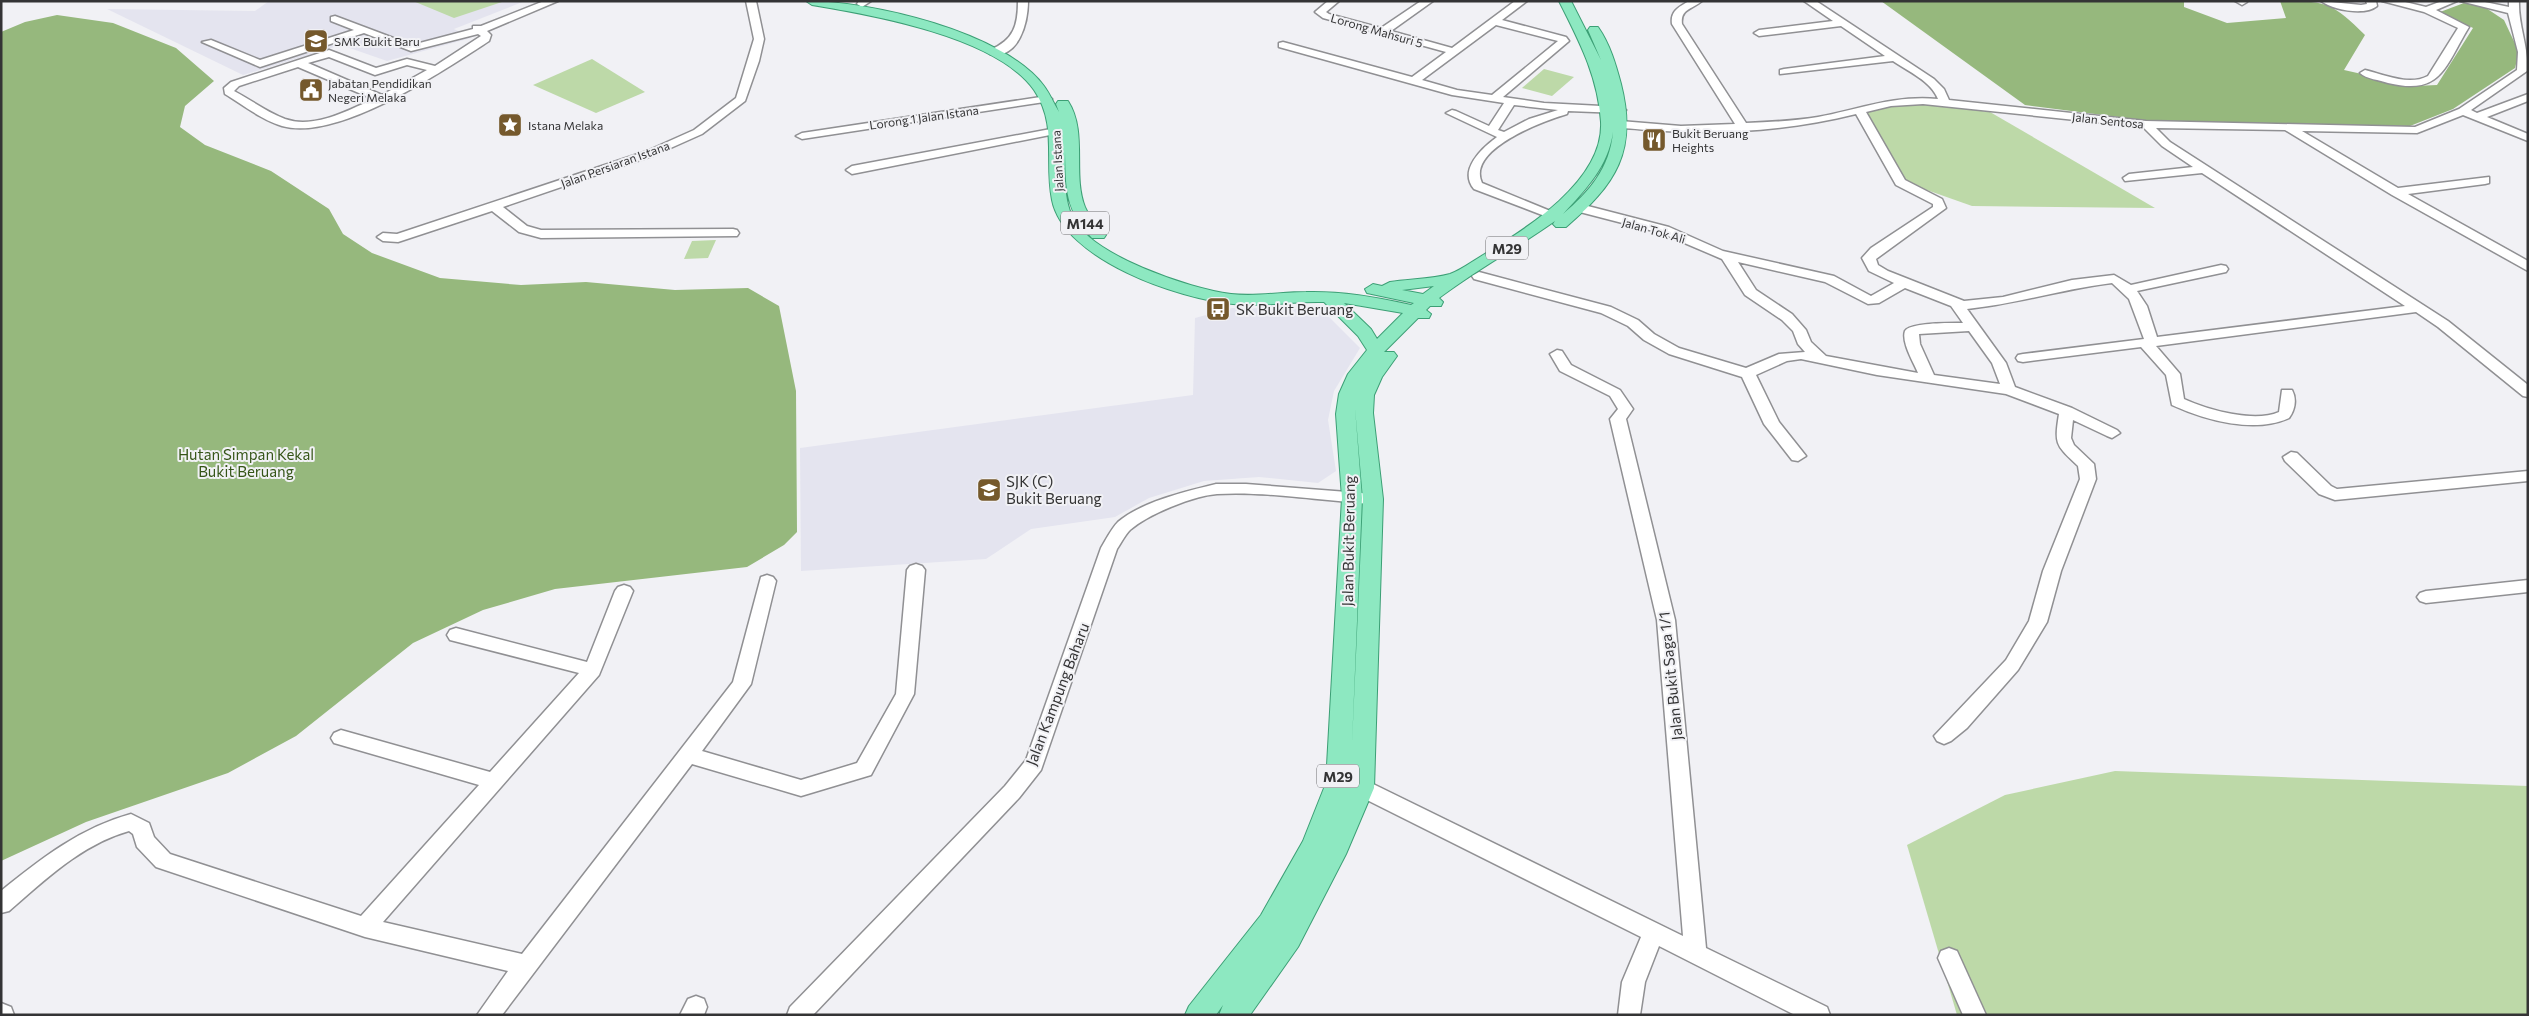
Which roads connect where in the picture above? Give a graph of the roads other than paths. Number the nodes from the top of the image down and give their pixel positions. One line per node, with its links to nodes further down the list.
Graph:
1 (546, 1): 26 (street)
2 (554, 1): 26 (street)
3 (751, 1): 64 (street, Jalan Persiaran Istana)
4 (812, 1): 31 (main road, Jalan Istana / M144)
5 (846, 1): 19 (main road, Jalan Istana / M144)
6 (1024, 1): 31 (street)
7 (1334, 1): 27 (street, Lorong Mahsuri 5)
8 (1428, 1): 27 (street)
9 (1522, 1): 23 (street)
10 (1565, 1): 49 (main road, Jalan Bukit Beruang / M29)
11 (1579, 1): 49 (main road, Jalan Bukit Beruang / M29)
12 (1696, 1): 52 (street)
13 (1808, 1): 24 (street)
14 (2326, 1): 15 (street)
15 (2371, 1)
16 (2387, 1): 21 (street)
17 (2452, 1): 21 (street)
18 (2464, 1): 20 (street)
19 (864, 3): 31 (main road, Jalan Istana / M144)
20 (2514, 6): 47 (street, Jalan Sentosa)
21 (2428, 10): 37 (street)
22 (335, 19): 25 (street)
23 (1494, 21): 32 (street); 41 (street)
24 (1843, 23): 28 (street); 33 (street)
25 (364, 30): 26 (street); 29 (street)
26 (475, 30): 35 (street)
27 (1382, 32): 32 (street, Lorong Mahsuri 5)
28 (1759, 33)
29 (207, 42)
30 (1282, 45): 38 (street)
31 (999, 51): 40 (main road, Jalan Istana / M144); 75 (main road, Jalan Istana / M144)
32 (1452, 51): 38 (street)
33 (1895, 58): 36 (street); 44 (street)
34 (299, 63): 35 (street); 42 (street); 42 (street)
35 (438, 70): 42 (street)
36 (1784, 72)
37 (2365, 73)
38 (1414, 81): 41 (street)
39 (2528, 97): 50 (street)
40 (1047, 99): 54 (main road, Jalan Istana / M144); 56 (street, Lorong 1 Jalan Istana)
41 (1494, 99): 43 (street)
42 (384, 100)
43 (1510, 102): 45 (street); 55 (street)
44 (1945, 103): 46 (street, Jalan Sentosa); 51 (street, Jalan Sentosa)
45 (1576, 108): 49 (street); 57 (street)
46 (1859, 109): 52 (street, Jalan Sentosa); 74 (street)
47 (2463, 112): 50 (street); 53 (street, Jalan Sentosa)
48 (1452, 113): 55 (street)
49 (1614, 117): 52 (street, Jalan Sentosa); 65 (main road, Jalan Bukit Beruang / M29); 66 (main road, Jalan Bukit Beruang / M29)
50 (2476, 117): 58 (street)
51 (2146, 124): 53 (street, Jalan Sentosa); 59 (street)
52 (1743, 127)
53 (2287, 127): 63 (street)
54 (1056, 130): 60 (street); 77 (main road, Jalan Istana / M144)
55 (1491, 131): 57 (street)
56 (802, 136)
57 (1504, 136): 66 (street)
58 (2528, 138)
59 (2204, 169): 61 (street); 80 (street)
60 (852, 170)
61 (2129, 178)
62 (2485, 180): 63 (street)
63 (2396, 192): 70 (street)
64 (494, 206): 67 (street); 68 (street, Jalan Persiaran Istana)
65 (1580, 208): 69 (street, Jalan Tok Ali); 72 (main road, Jalan Bukit Beruang / M29)
66 (1554, 214): 73 (main road, Jalan Bukit Beruang / M29)
67 (734, 233)
68 (382, 237)
69 (1727, 256): 74 (street, Jalan Tok Ali); 85 (street)
70 (2528, 267)
71 (2221, 270): 76 (street)
72 (1479, 276): 79 (main road, Jalan Bukit Beruang / M29); 87 (street)
73 (1455, 278): 75 (main road); 79 (main road, Jalan Bukit Beruang / M29)
74 (1905, 282): 78 (street)
75 (1373, 289): 79 (main road, Jalan Istana / M144)
76 (2129, 289): 78 (street); 82 (street)
77 (1328, 297): 79 (main road, Jalan Istana / M144); 83 (main road)
78 (1961, 305): 81 (street)
79 (1426, 307): 83 (main road, Jalan Bukit Beruang / M29); 97 (main road, Jalan Bukit Beruang / M29)
80 (2420, 308): 82 (street); 91 (street)
81 (1973, 328): 88 (street); 89 (street)
82 (2149, 344): 86 (street); 90 (street)
83 (1376, 350): 97 (main road, Jalan Bukit Beruang / M29)
84 (1558, 354): 113 (street, Jalan Bukit Saga 1/1)
85 (1820, 358): 87 (street); 88 (street)
86 (2023, 358)
87 (1748, 373): 94 (street)
88 (1928, 378): 89 (street)
89 (2009, 390): 92 (street)
90 (2287, 392)
91 (2528, 393)
92 (2067, 412): 93 (street); 105 (street)
93 (2112, 433)
94 (1798, 456)
95 (2291, 456): 96 (street)
96 (2528, 476)
97 (1362, 499): 109 (main road, Jalan Bukit Beruang / M29); 117 (street, Jalan Kampung Baharu); 118 (main road, Jalan Bukit Beruang / M29)
98 (916, 570): 107 (street)
99 (767, 581): 107 (street)
100 (2528, 586): 102 (street)
101 (624, 591): 104 (street)
102 (2426, 597)
103 (456, 635): 104 (street)
104 (593, 670): 108 (street)
105 (1944, 736)
106 (341, 738): 108 (street)
107 (688, 755): 115 (street)
108 (494, 781): 111 (street)
109 (1362, 788): 112 (street); 119 (main road, Jalan Bukit Beruang / M29)
110 (1, 904): 111 (street)
111 (365, 927): 115 (street)
112 (1654, 933): 113 (street); 120 (street)
113 (1694, 952): 121 (street)
114 (1949, 958): 122 (street)
115 (527, 965): 116 (street)
116 (488, 1015)
117 (798, 1015)
118 (1199, 1015)
119 (1233, 1015)
120 (1629, 1015)
121 (1820, 1015)
122 (1975, 1015)

